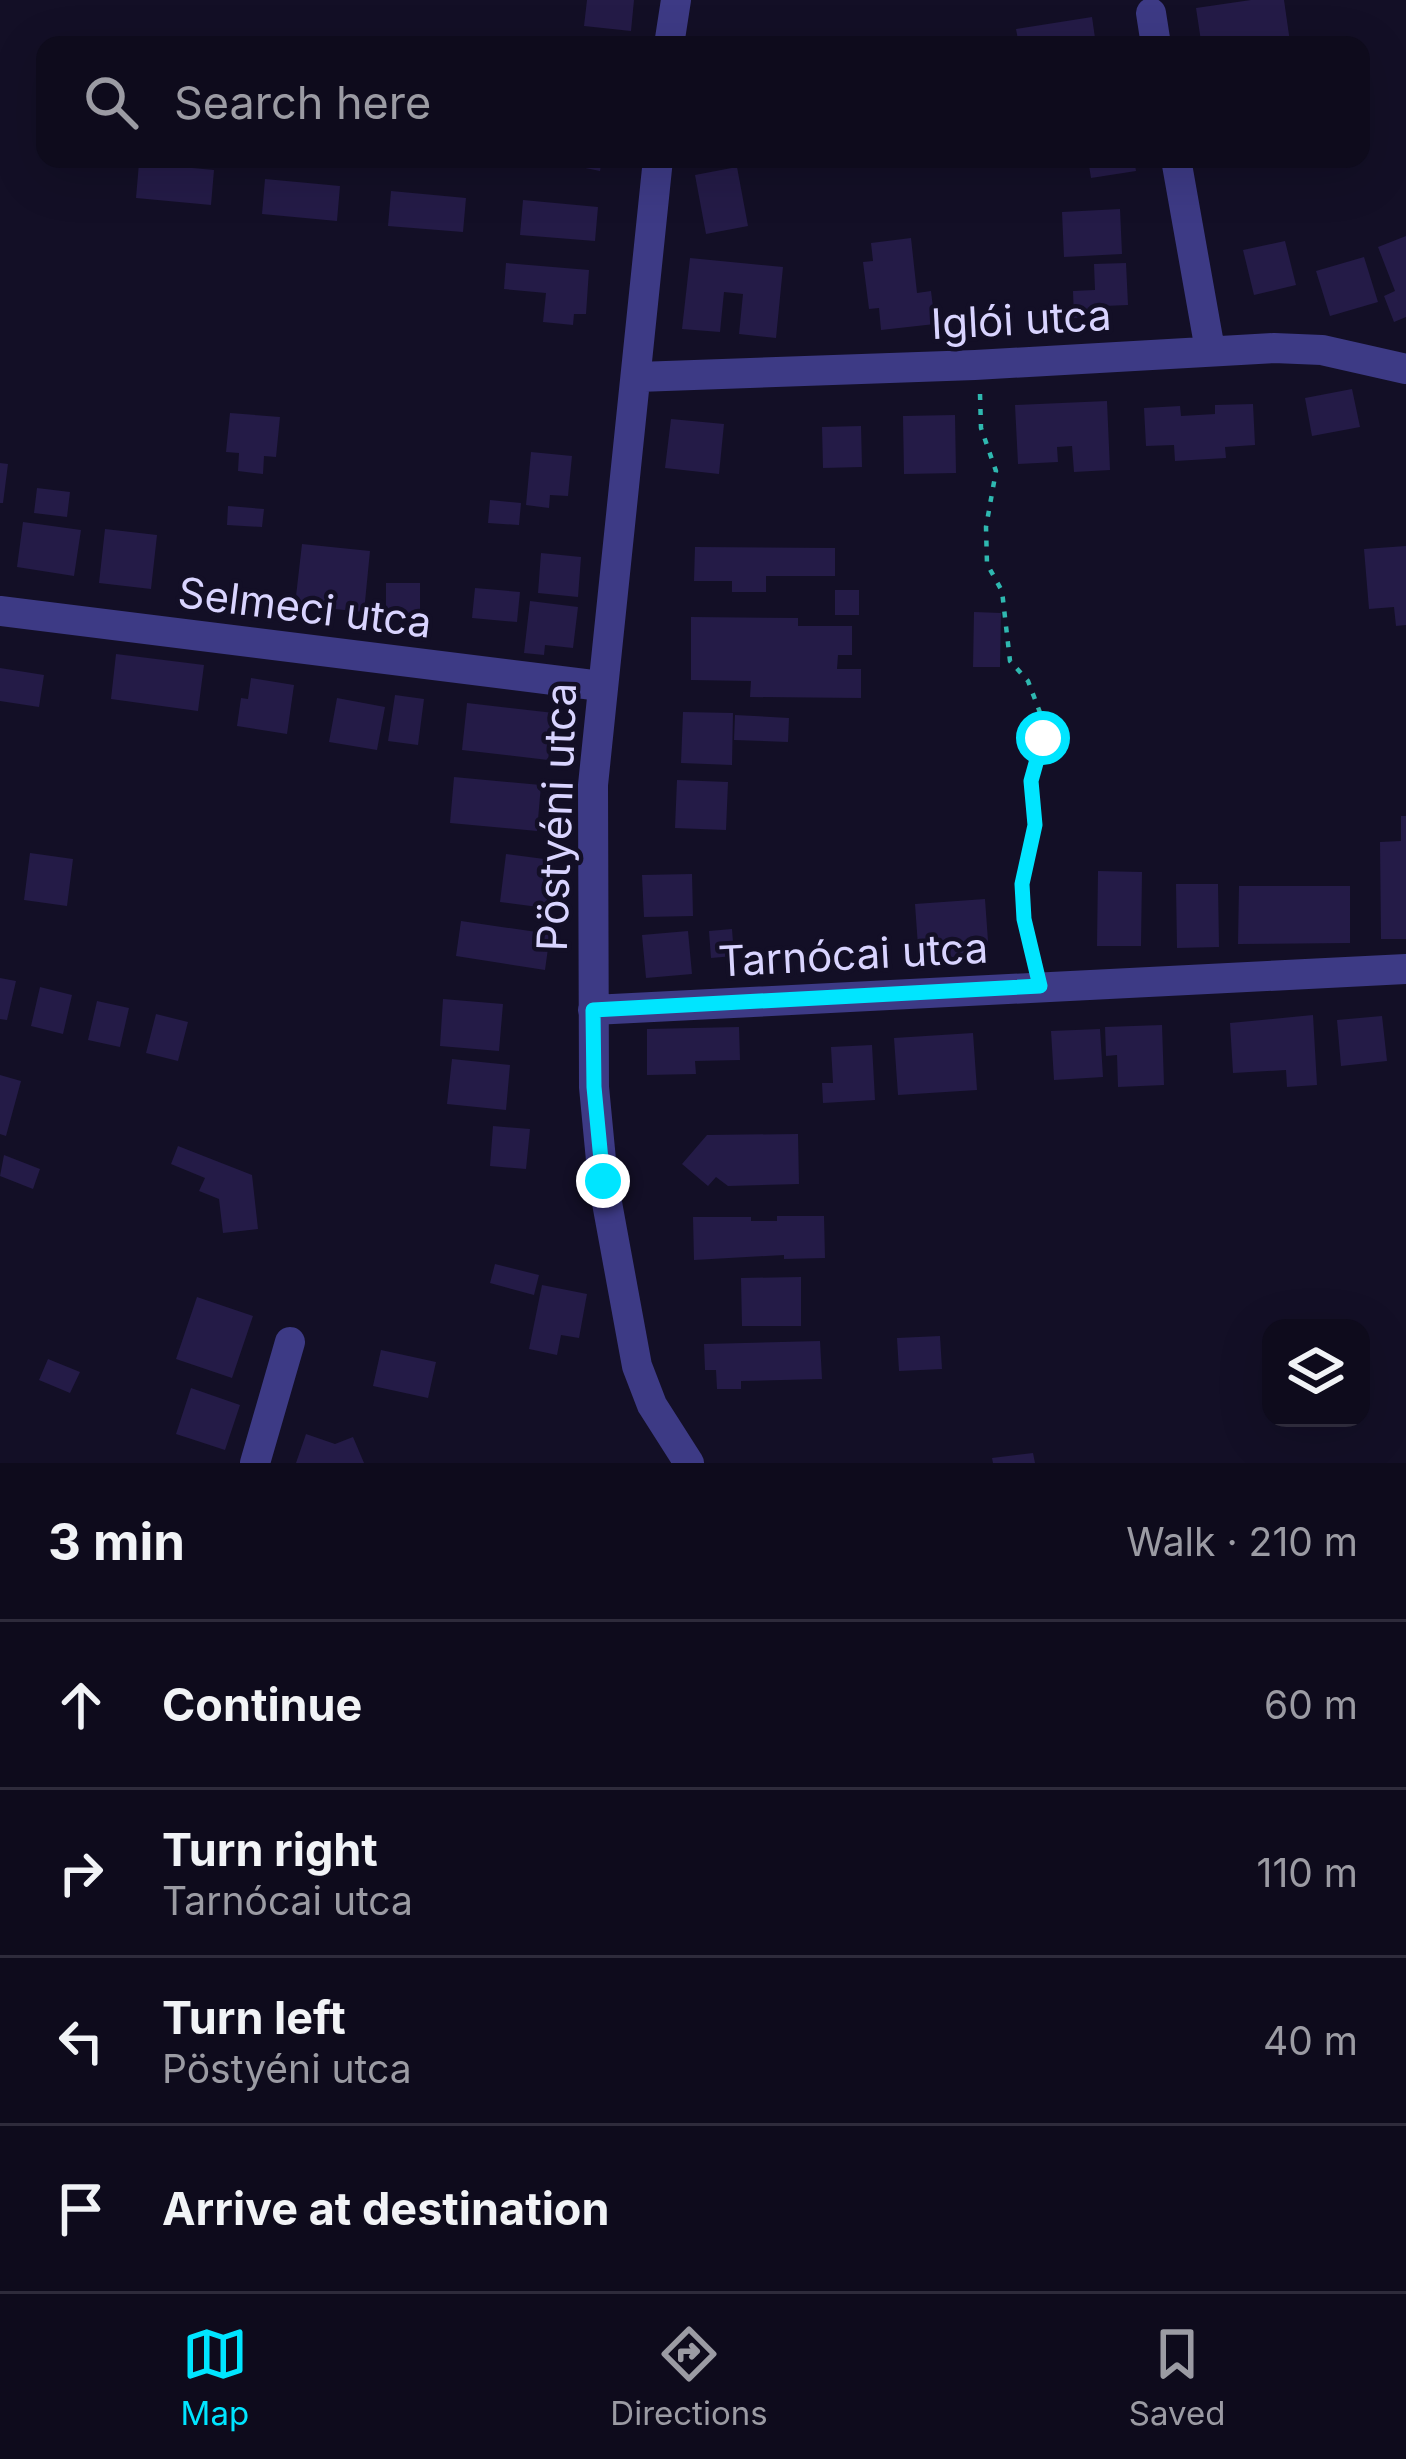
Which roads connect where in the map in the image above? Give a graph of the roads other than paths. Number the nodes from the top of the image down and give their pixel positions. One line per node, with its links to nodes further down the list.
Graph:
1 (676, 0): 3 (street)
2 (1151, 14): 4 (street)
3 (670, 36)
4 (1155, 36)
5 (657, 168): 9 (street, Pöstyéni utca)
6 (1179, 168): 7 (street)
7 (1210, 350): 8 (street, Iglói utca); 9 (street, Iglói utca)
8 (1406, 370)
9 (638, 377): 11 (street, Pöstyéni utca)
10 (0, 611): 11 (street, Selmeci utca)
11 (601, 686): 13 (street, Pöstyéni utca)
12 (1406, 969): 13 (street, Tarnócai utca)
13 (593, 1010): 16 (street, Pöstyéni utca)
14 (290, 1342): 15 (street)
15 (255, 1463)
16 (689, 1463)

